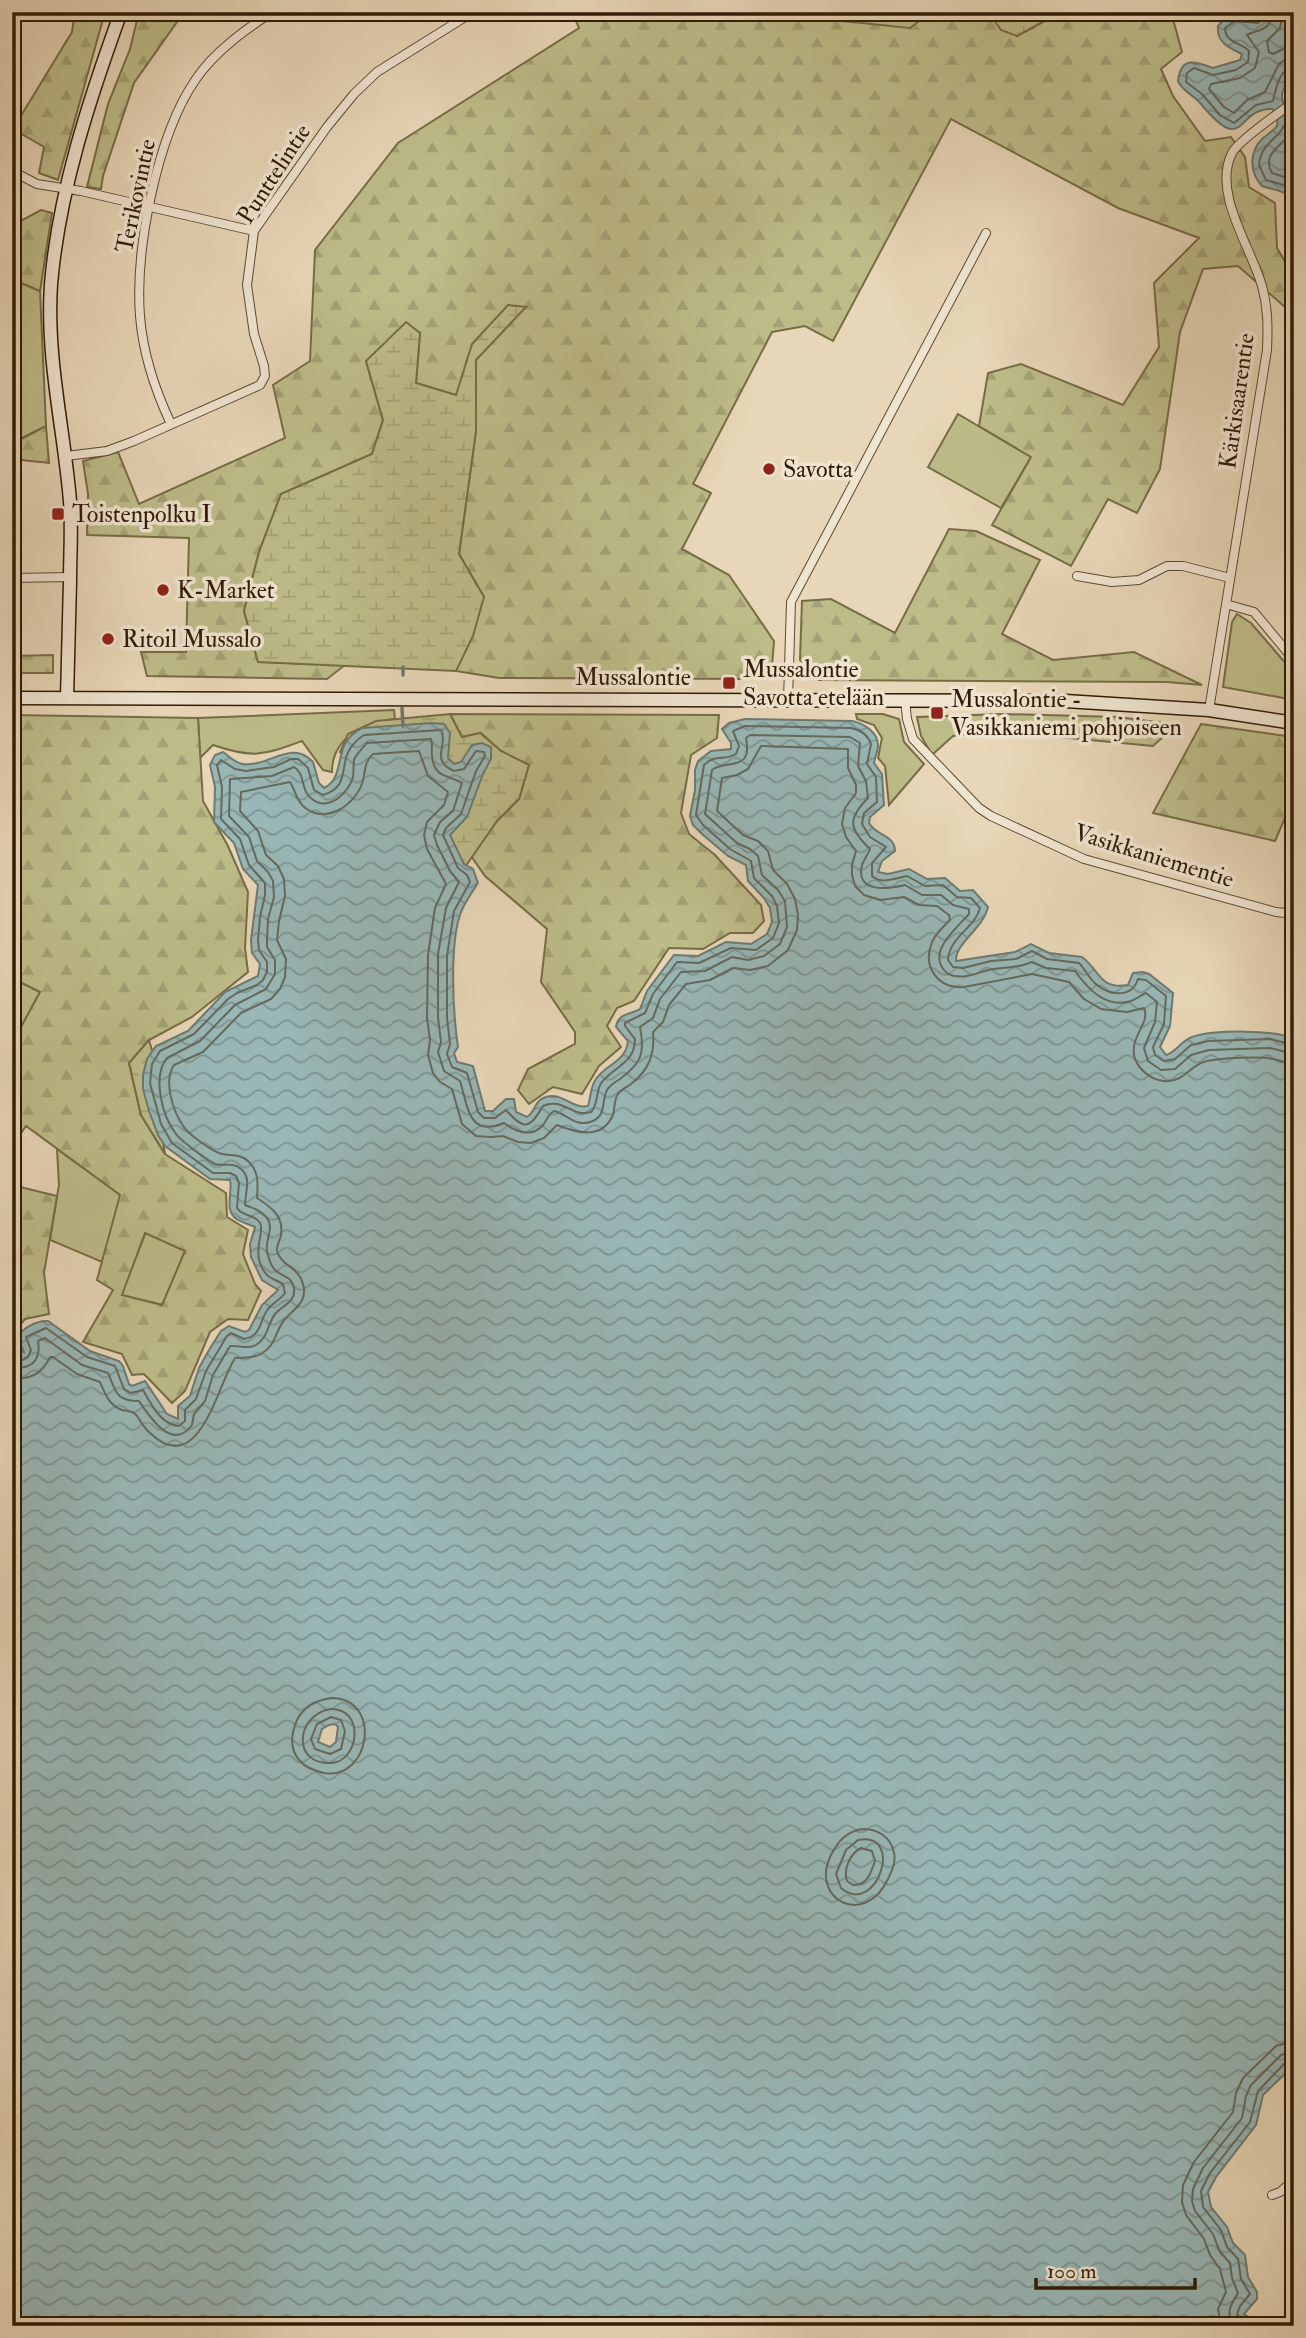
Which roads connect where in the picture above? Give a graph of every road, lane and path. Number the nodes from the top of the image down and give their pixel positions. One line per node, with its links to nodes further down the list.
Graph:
1 (121, 12): 6 (main road)
2 (272, 12): 7 (street, Terikovintie)
3 (473, 12): 8 (street, Punttelintie)
4 (1294, 102): 15 (street, Kärkisaarentie)
5 (12, 171): 6 (street)
6 (67, 190): 7 (street); 11 (main road)
7 (150, 207): 8 (street); 10 (street, Terikovintie)
8 (254, 231): 10 (street, Punttelintie)
9 (986, 233): 20 (street)
10 (171, 424): 11 (street, Punttelintie)
11 (66, 456): 13 (main road)
12 (1077, 576): 15 (street)
13 (70, 577): 14 (street); 19 (main road)
14 (12, 578)
15 (1230, 578): 16 (street, Kärkisaarentie)
16 (1226, 604): 17 (street); 22 (street, Kärkisaarentie)
17 (1294, 660)
18 (12, 698): 19 (main road, Mussalontie)
19 (67, 698): 20 (main road, Mussalontie)
20 (788, 699): 21 (main road, Mussalontie)
21 (905, 699): 22 (main road, Mussalontie); 24 (street, Vasikkaniementie)
22 (1209, 710): 23 (main road, Mussalontie)
23 (1294, 723)
24 (1294, 914)
25 (1294, 2179): 26 (street)
26 (1272, 2194)

